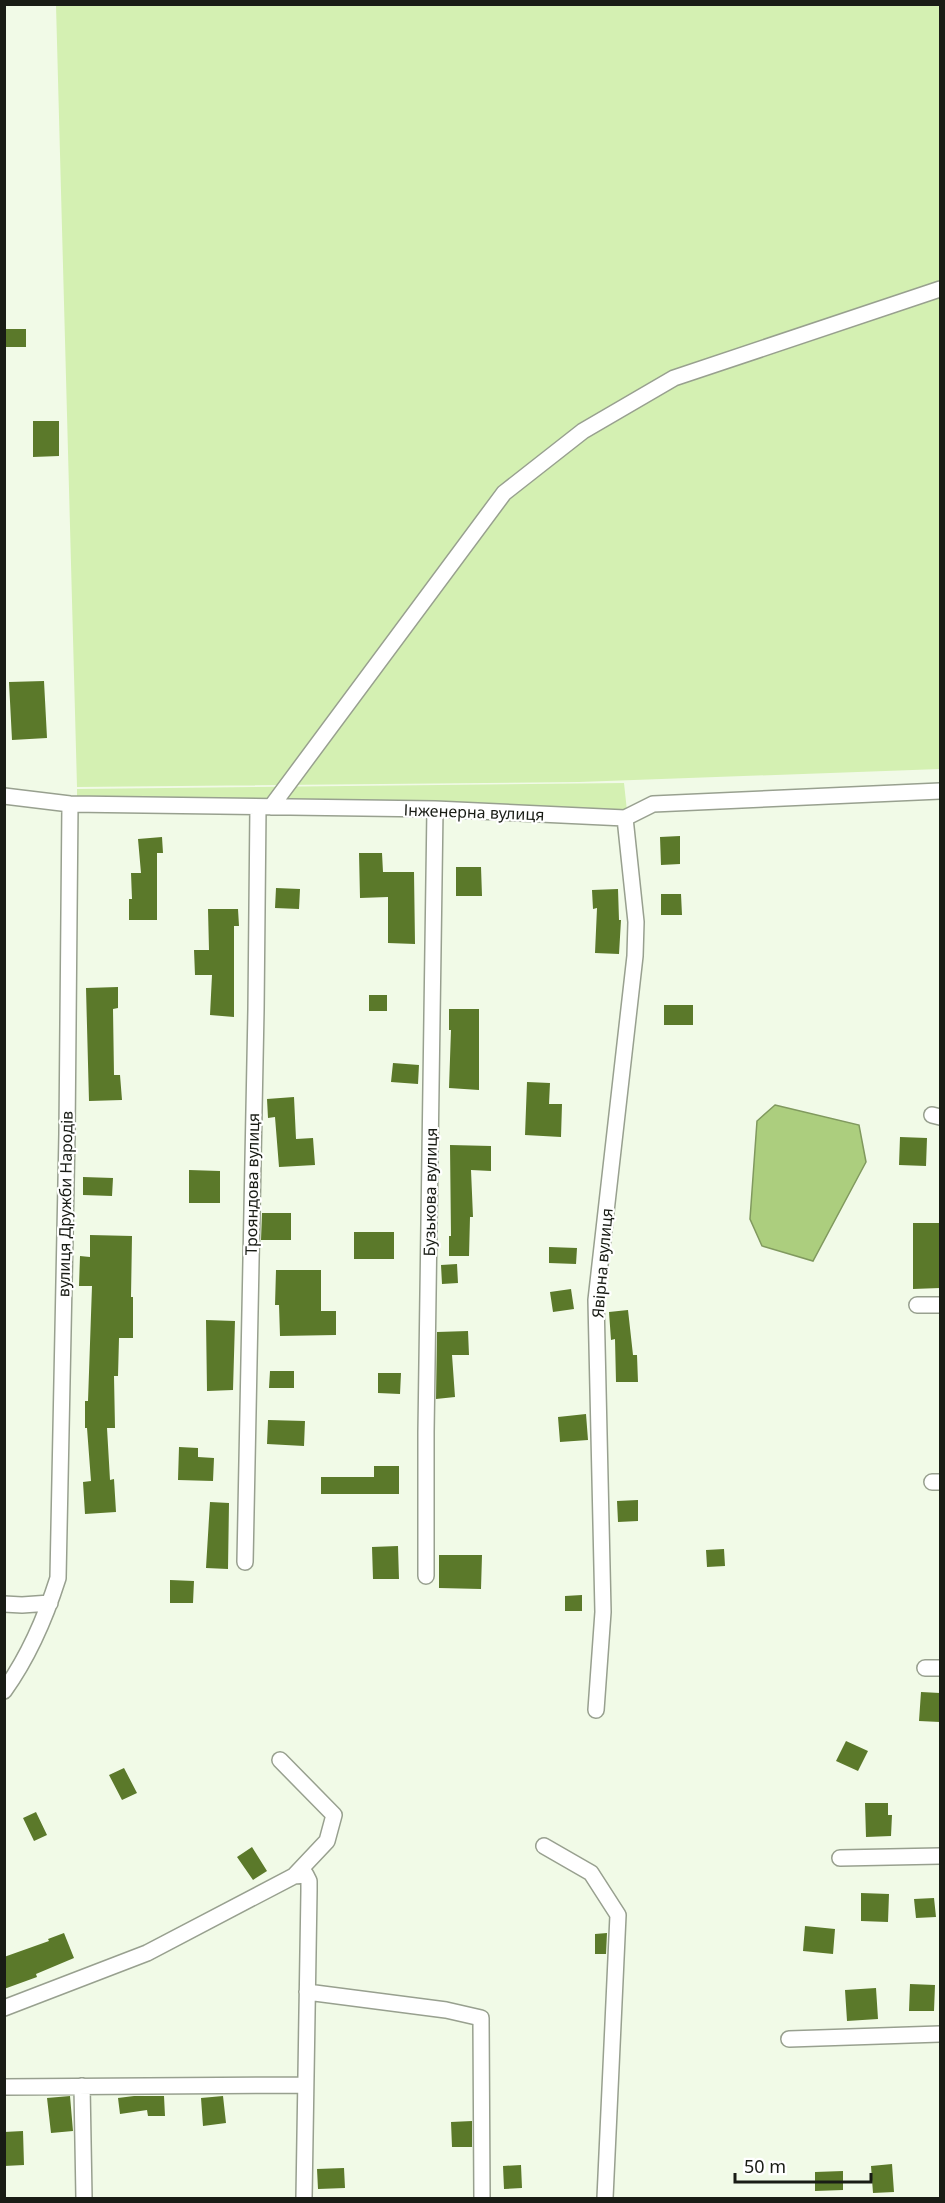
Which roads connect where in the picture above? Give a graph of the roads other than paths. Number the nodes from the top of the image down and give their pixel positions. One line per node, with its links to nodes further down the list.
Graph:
1 (940, 289): 5 (street)
2 (940, 791): 7 (street, Інженерна вулиця)
3 (4, 796): 4 (street, Інженерна вулиця)
4 (70, 804): 5 (street, Інженерна вулиця); 12 (street, вулиця Дружби Народів)
5 (264, 807): 6 (street, Інженерна вулиця); 10 (street, Трояндова вулиця)
6 (435, 809): 7 (street, Інженерна вулиця); 11 (street, Бузькова вулиця)
7 (625, 818): 15 (street, Явірна вулиця)
8 (917, 1305): 9 (street)
9 (940, 1305)
10 (245, 1562)
11 (426, 1576)
12 (50, 1603): 13 (street); 14 (street, вулиця Дружби Народів)
13 (4, 1604)
14 (4, 1691)
15 (596, 1710)
16 (280, 1761): 20 (street)
17 (544, 1846): 31 (street)
18 (940, 1856): 19 (street)
19 (840, 1858)
20 (294, 1876): 21 (street); 22 (street)
21 (307, 1992): 25 (street); 30 (street)
22 (4, 2008)
23 (940, 2034): 24 (street)
24 (789, 2039)
25 (305, 2085): 26 (street); 29 (street)
26 (82, 2086): 27 (street); 28 (street)
27 (4, 2087)
28 (84, 2199)
29 (304, 2199)
30 (482, 2199)
31 (605, 2199)

